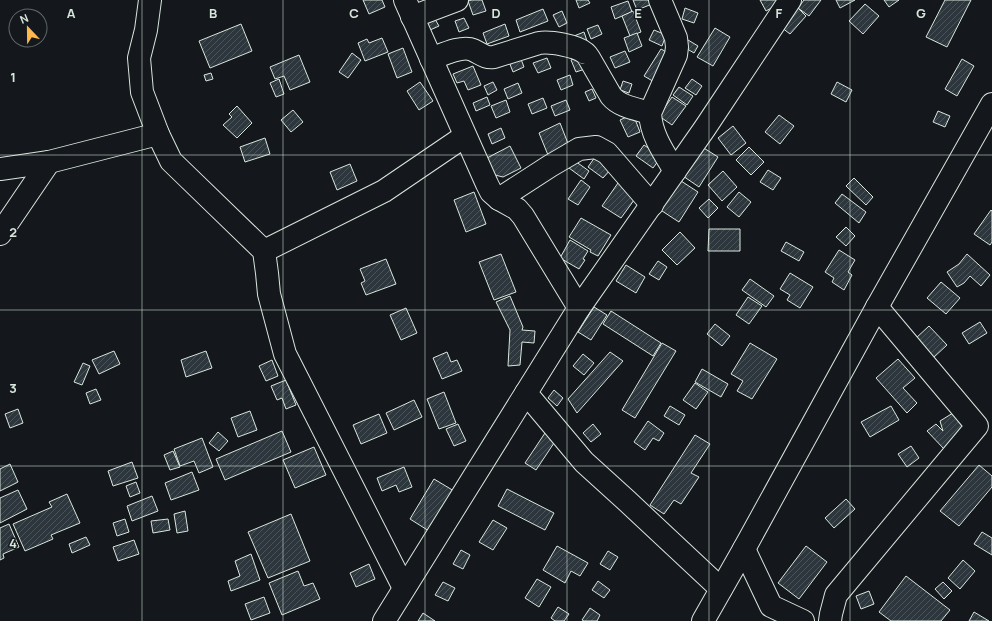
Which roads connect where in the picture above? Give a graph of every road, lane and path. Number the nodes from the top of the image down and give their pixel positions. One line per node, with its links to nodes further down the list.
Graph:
1 (150, 0): 9 (street)
2 (456, 0): 5 (street)
3 (660, 0): 8 (street)
4 (790, 0): 13 (street)
5 (408, 8): 6 (street)
6 (431, 59): 8 (street); 10 (street)
7 (992, 104): 18 (street)
8 (650, 113): 13 (street)
9 (158, 134): 11 (street); 17 (street)
10 (465, 136): 14 (street); 17 (street)
11 (49, 162): 12 (street); 16 (street)
12 (0, 169)
13 (675, 171): 15 (street)
14 (499, 199): 15 (street); 19 (street)
15 (652, 204): 19 (street)
16 (0, 234)
17 (264, 251): 22 (street)
18 (877, 307): 21 (street); 27 (street)
19 (579, 308): 20 (street)
20 (526, 393): 22 (street); 23 (street)
21 (744, 549): 23 (street); 26 (street)
22 (404, 588): 24 (street)
23 (721, 589): 25 (street)
24 (384, 621)
25 (703, 621)
26 (803, 621)
27 (830, 621)

